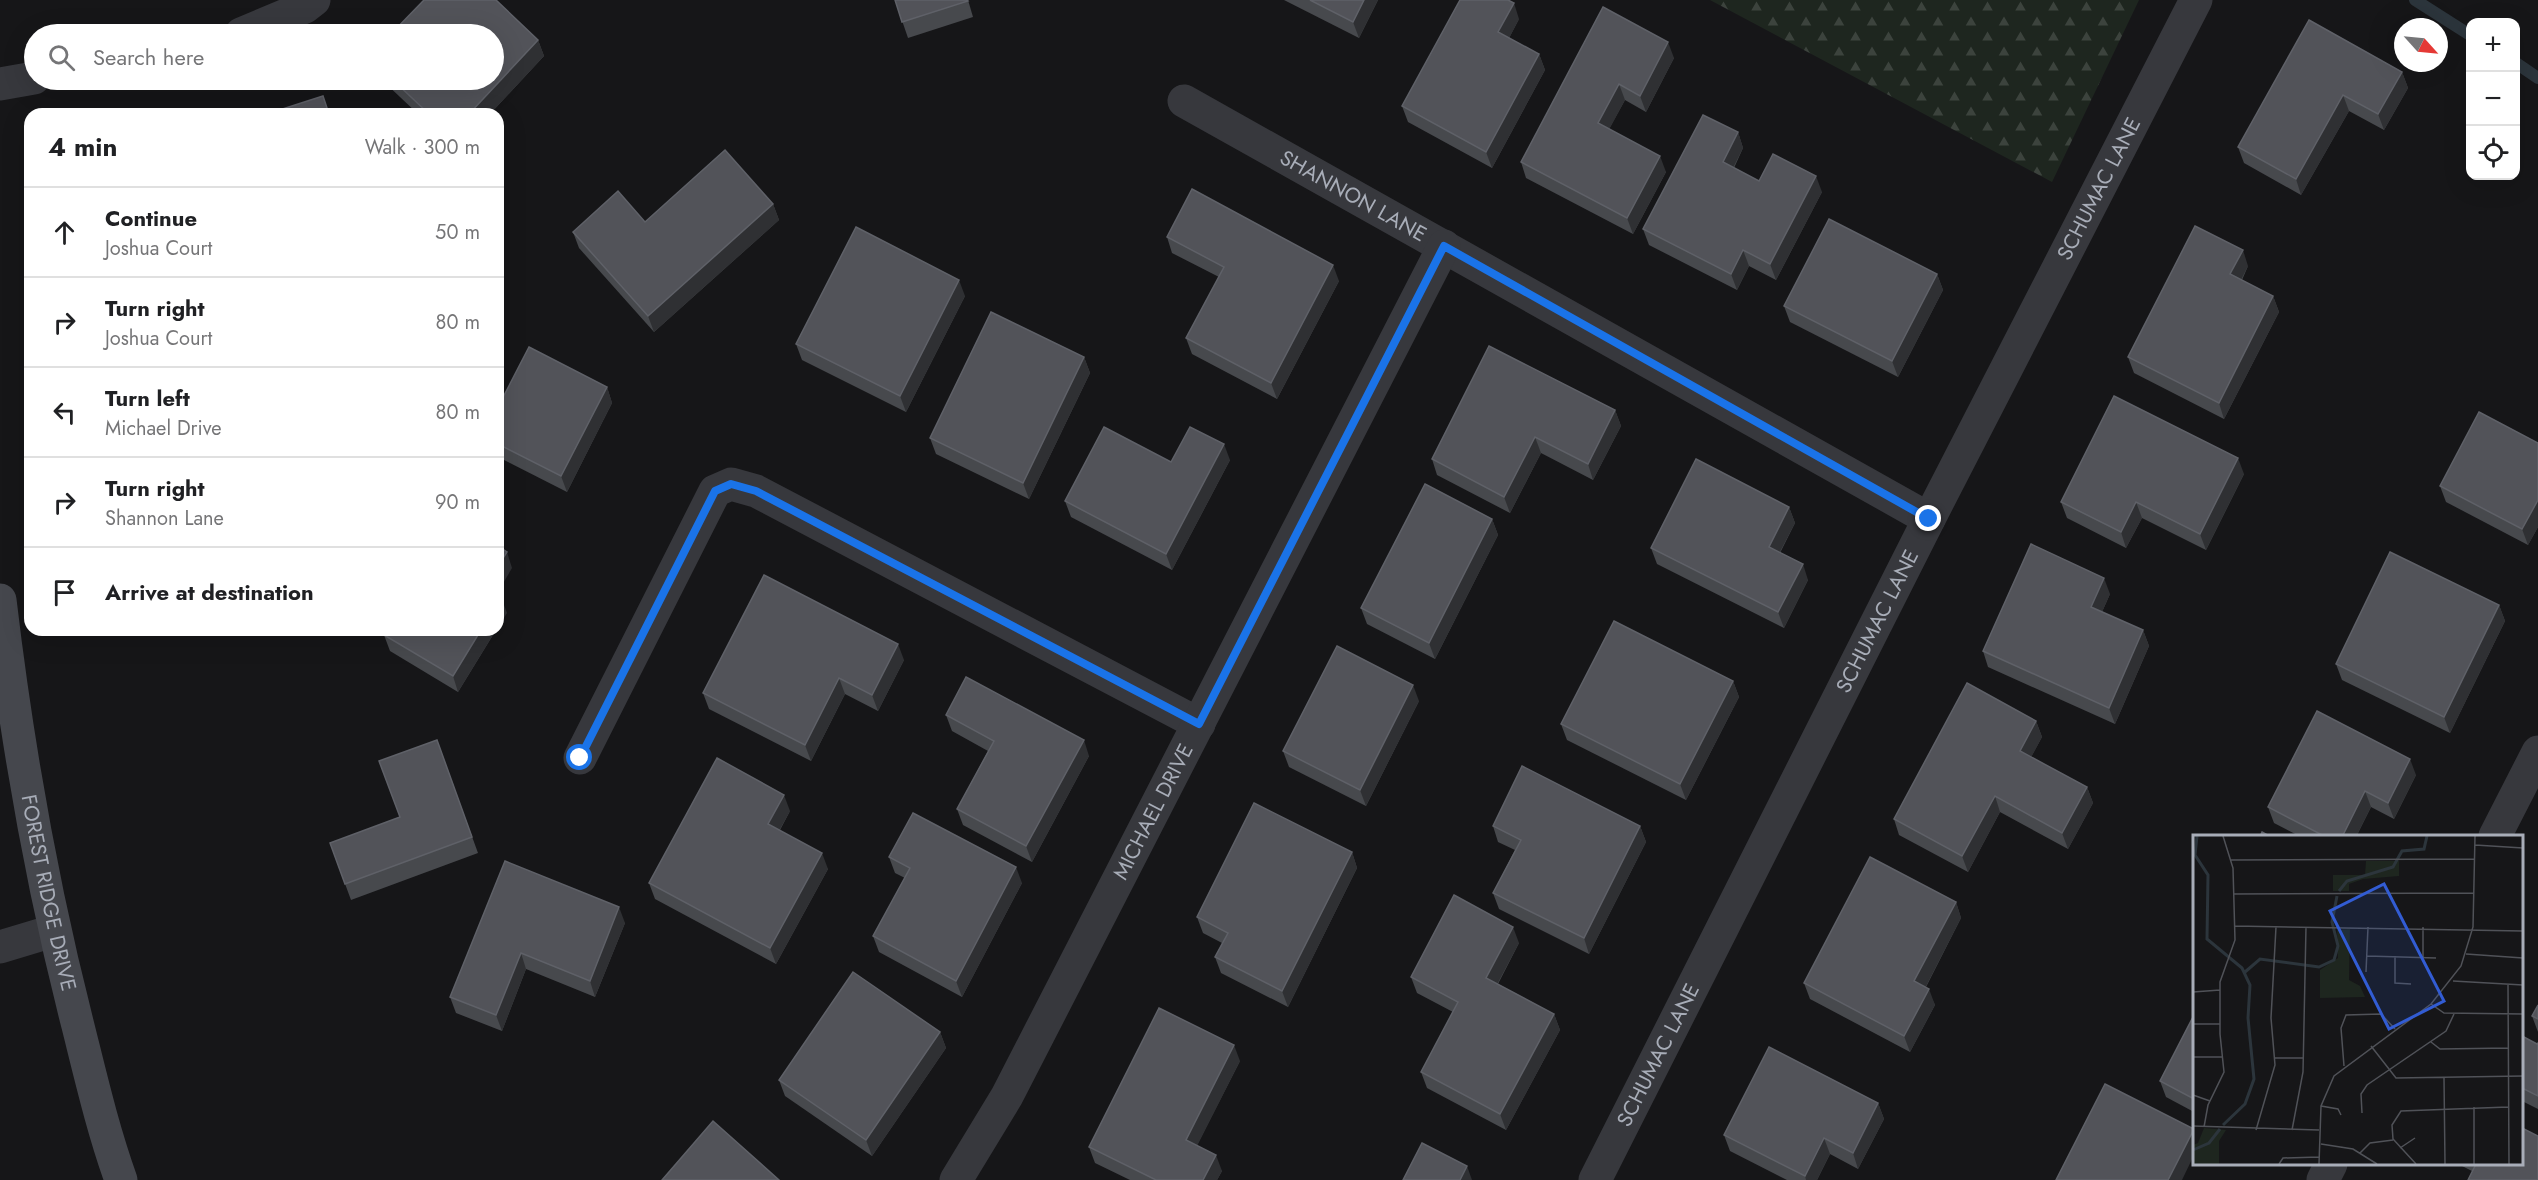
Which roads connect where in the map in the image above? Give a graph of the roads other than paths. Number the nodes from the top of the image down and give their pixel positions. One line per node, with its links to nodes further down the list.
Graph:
1 (314, 0): 3 (street)
2 (2196, 0): 8 (street, SCHUMAC LANE)
3 (265, 24)
4 (24, 80): 5 (street)
5 (0, 84)
6 (1184, 100): 7 (street, SHANNON LANE)
7 (1444, 246): 8 (street, SHANNON LANE); 10 (street, MICHAEL DRIVE)
8 (1929, 519): 19 (street, SCHUMAC LANE)
9 (0, 600): 14 (main road, FOREST RIDGE DRIVE)
10 (1199, 724): 12 (street); 18 (street, MICHAEL DRIVE)
11 (2538, 752): 13 (street)
12 (580, 758)
13 (2496, 835)
14 (53, 931): 15 (street); 17 (main road, FOREST RIDGE DRIVE)
15 (0, 947)
16 (2330, 1165): 20 (street)
17 (121, 1180)
18 (956, 1180)
19 (1595, 1180)
20 (2323, 1180)

